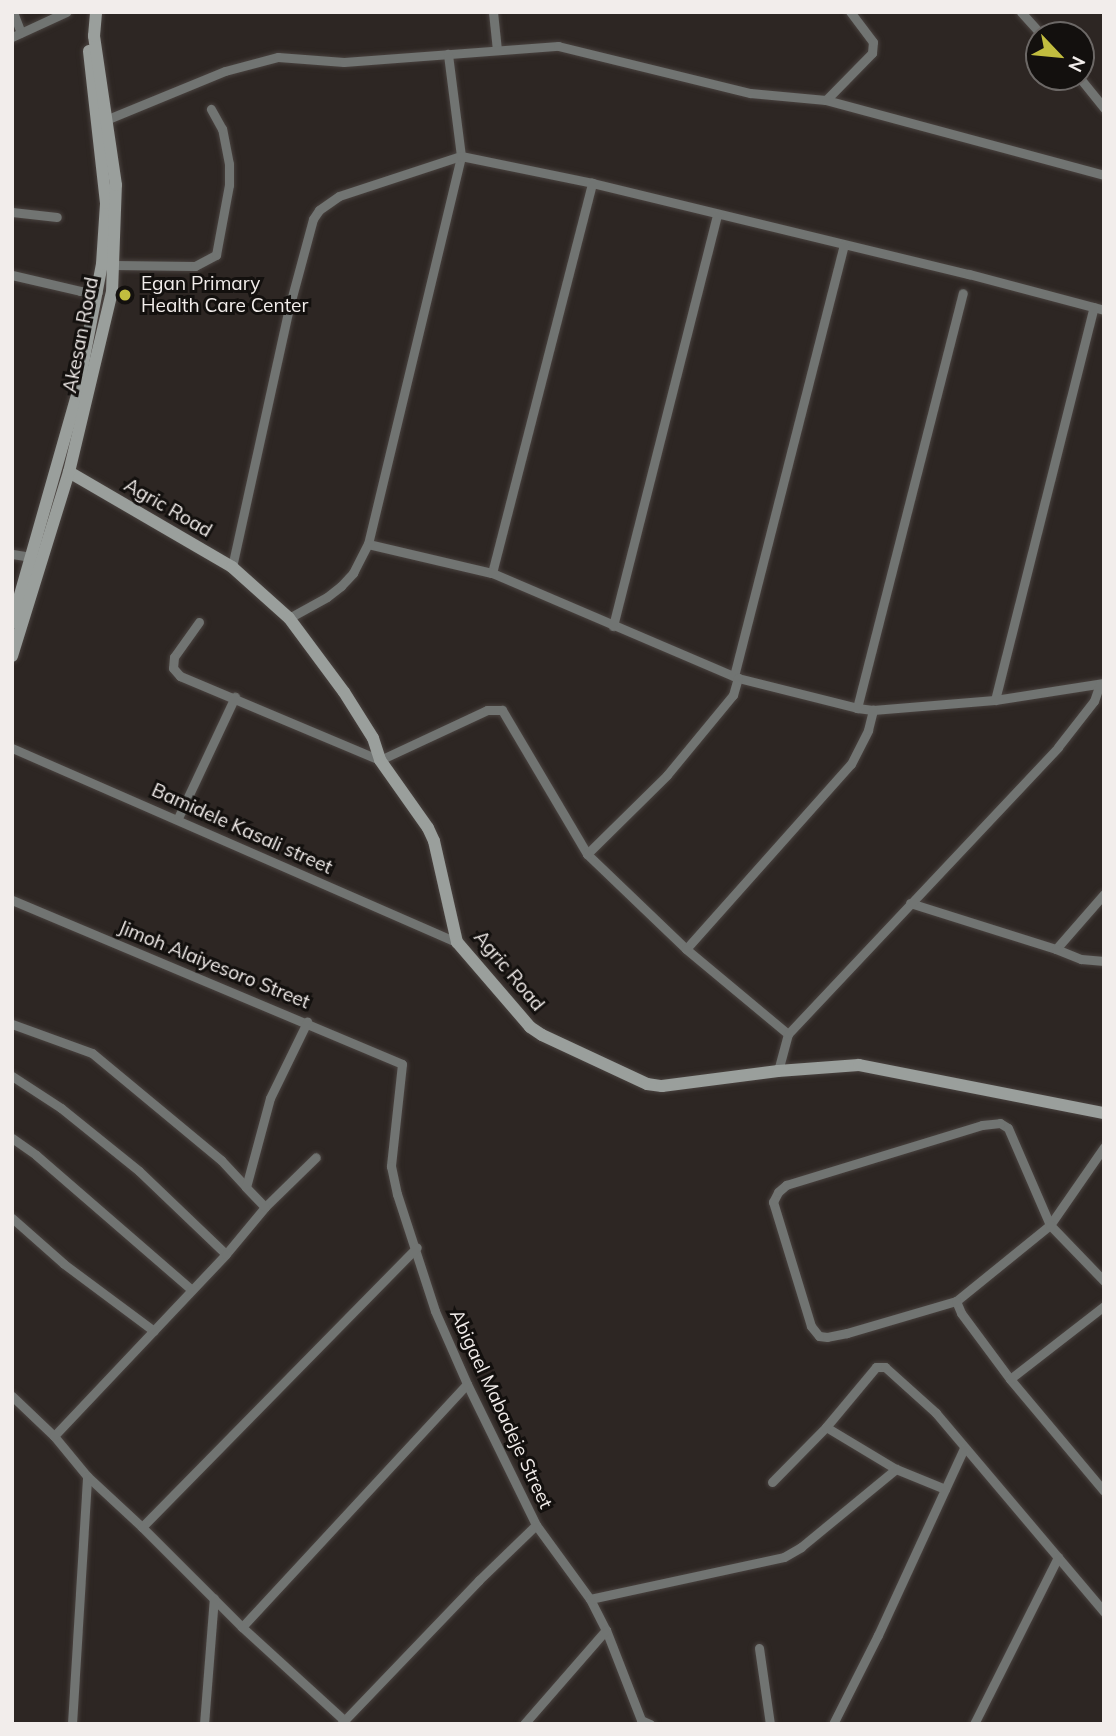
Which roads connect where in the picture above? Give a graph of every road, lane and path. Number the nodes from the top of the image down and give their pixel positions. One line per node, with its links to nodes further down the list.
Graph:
1 (13, 12): 9 (street)
2 (39, 12): 8 (street)
3 (66, 12): 8 (street)
4 (89, 12): 20 (street, Akesan Road)
5 (96, 12): 16 (street, Akesan Road)
6 (493, 12): 10 (street)
7 (850, 12): 13 (street)
8 (42, 23): 9 (street)
9 (16, 35)
10 (497, 49): 11 (street); 13 (street)
11 (448, 54): 16 (street); 17 (street)
12 (1090, 91): 14 (street)
13 (826, 100): 18 (street)
14 (1104, 108)
15 (211, 109): 25 (street)
16 (108, 119): 20 (street, Akesan Road)
17 (461, 156): 19 (street); 31 (street); 34 (street)
18 (1104, 175)
19 (592, 183): 22 (street); 35 (street)
20 (111, 203): 25 (street, Akesan Road); 27 (street, Akesan Road)
21 (12, 212): 23 (street)
22 (717, 215): 24 (street); 39 (street)
23 (57, 217)
24 (844, 245): 29 (street); 41 (street)
25 (114, 265): 30 (street, Akesan Road)
26 (12, 275): 27 (street)
27 (98, 292): 33 (street, Akesan Road)
28 (963, 293): 45 (street)
29 (1099, 309): 44 (street)
30 (69, 472): 34 (street, Agric Road); 40 (street, Akesan Road)
31 (368, 544): 35 (street); 36 (street)
32 (12, 554): 33 (street)
33 (30, 557): 38 (street, Akesan Road)
34 (232, 567): 36 (street, Agric Road)
35 (492, 573): 39 (street)
36 (289, 618): 48 (street, Agric Road)
37 (199, 622): 43 (street)
38 (12, 623)
39 (612, 626): 41 (street)
40 (12, 656)
41 (736, 677): 45 (street); 50 (street)
42 (1102, 684): 44 (street); 53 (street)
43 (235, 697): 48 (street); 49 (street)
44 (995, 700): 46 (street)
45 (857, 708): 46 (street)
46 (873, 710): 55 (street)
47 (12, 748): 49 (street, Bamidele Kasali street)
48 (380, 760): 50 (street); 54 (street, Agric Road)
49 (178, 818): 54 (street, Bamidele Kasali street)
50 (587, 854): 55 (street)
51 (1104, 894): 56 (street)
52 (12, 900): 58 (street, Jimoh Alaiyesoro Street)
53 (909, 903): 56 (street); 60 (street)
54 (457, 942): 62 (street, Agric Road)
55 (686, 949): 60 (street)
56 (1056, 949): 57 (street)
57 (1104, 961)
58 (307, 1022): 61 (street, Jimoh Alaiyesoro Street); 68 (street)
59 (12, 1024): 68 (street)
60 (788, 1034): 62 (street)
61 (402, 1064): 72 (street, Abigael Mabadeje Street)
62 (778, 1071): 64 (street, Agric Road)
63 (12, 1076): 73 (street)
64 (1104, 1112)
65 (12, 1138): 75 (street)
66 (1104, 1147): 71 (street)
67 (316, 1157): 69 (street)
68 (246, 1187): 69 (street)
69 (265, 1207): 73 (street)
70 (12, 1218): 78 (street)
71 (1050, 1225): 74 (street); 76 (street); 76 (street)
72 (417, 1247): 80 (street, Abigael Mabadeje Street); 91 (street)
73 (226, 1254): 75 (street)
74 (1104, 1281)
75 (192, 1290): 78 (street)
76 (956, 1301): 79 (street)
77 (1104, 1306): 79 (street)
78 (154, 1331): 83 (street)
79 (1010, 1379): 89 (street)
80 (467, 1384): 90 (street, Abigael Mabadeje Street); 96 (street)
81 (12, 1396): 83 (street)
82 (826, 1427): 84 (street); 85 (street); 87 (street)
83 (54, 1436): 86 (street)
84 (964, 1448): 88 (street); 92 (street)
85 (896, 1469): 88 (street); 94 (street)
86 (86, 1476): 91 (street); 101 (street)
87 (772, 1482)
88 (945, 1489): 105 (street)
89 (1104, 1491)
90 (536, 1525): 94 (street, Abigael Mabadeje Street); 99 (street)
91 (142, 1527): 93 (street)
92 (1058, 1558): 95 (street); 106 (street)
93 (214, 1598): 96 (street); 102 (street)
94 (590, 1599): 97 (street, Abigael Mabadeje Street)
95 (1104, 1612)
96 (242, 1627): 99 (street)
97 (606, 1630): 100 (street, Abigael Mabadeje Street); 103 (street)
98 (759, 1648): 104 (street)
99 (343, 1722)
100 (643, 1722)
101 (72, 1724)
102 (204, 1724)
103 (524, 1724)
104 (770, 1724)
105 (833, 1724)
106 (974, 1724)

